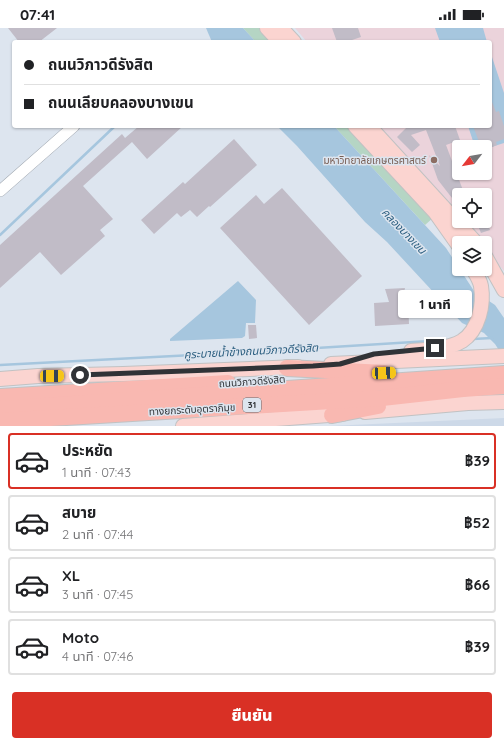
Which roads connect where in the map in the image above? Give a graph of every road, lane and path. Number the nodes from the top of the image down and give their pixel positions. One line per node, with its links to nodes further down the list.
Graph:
1 (267, 28): 3 (main road)
2 (281, 28): 4 (main road)
3 (278, 40)
4 (292, 40)
5 (72, 128): 8 (street)
6 (357, 128): 9 (main road)
7 (371, 128): 10 (main road)
8 (0, 190)
9 (452, 236)
10 (470, 236)
11 (492, 269): 13 (main road)
12 (477, 276): 15 (main road)
13 (504, 290)
14 (502, 361): 15 (main road, ถนนวิภาวดีรังสิต); 17 (highway, ถนนวิภาวดีรังสิต)
15 (340, 364): 16 (main road, ถนนวิภาวดีรังสิต)
16 (287, 368): 17 (highway); 18 (main road, ถนนวิภาวดีรังสิต)
17 (384, 373): 24 (highway, ถนนวิภาวดีรังสิต)
18 (123, 374): 20 (main road, ถนนวิภาวดีรังสิต); 22 (main road)
19 (504, 374): 27 (highway, ทางยกระดับอุตราภิมุข / 31)
20 (0, 379)
21 (504, 386): 29 (highway, ทางยกระดับอุตราภิมุข / 31)
22 (0, 389)
23 (504, 392): 25 (highway, 31)
24 (0, 398)
25 (405, 401): 28 (highway); 30 (highway, 31)
26 (504, 402): 28 (main road, 31)
27 (0, 409)
28 (332, 415): 31 (main road, 31)
29 (0, 421)
30 (2, 426)
31 (183, 426)

